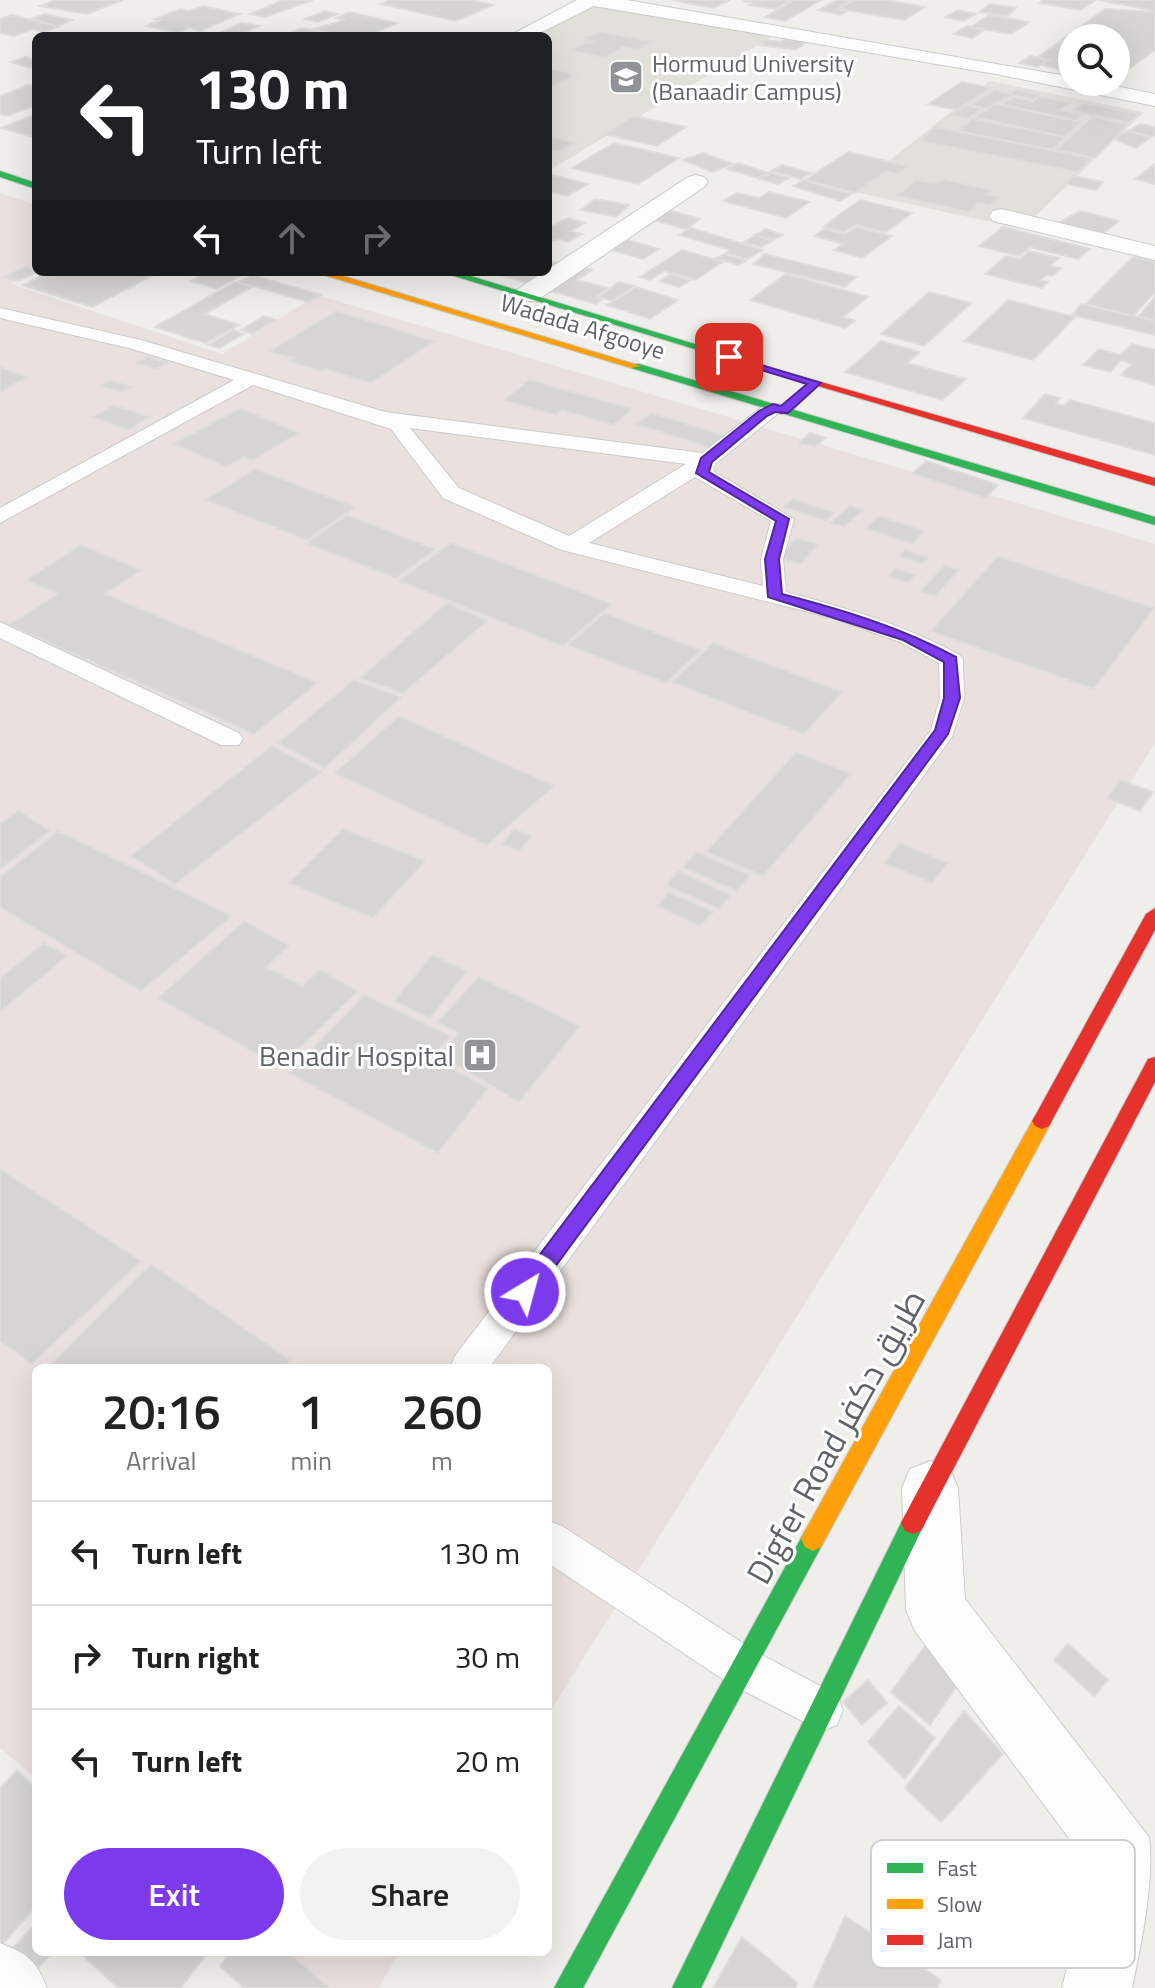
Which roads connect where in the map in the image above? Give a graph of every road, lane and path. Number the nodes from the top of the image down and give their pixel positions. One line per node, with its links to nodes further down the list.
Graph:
1 (593, 0): 2 (street); 3 (street)
2 (527, 32)
3 (1155, 100)
4 (0, 174): 6 (main road)
5 (696, 182): 11 (street)
6 (32, 185)
7 (1001, 216): 8 (street)
8 (1155, 253)
9 (332, 276): 15 (main road, Wadada Afgooye)
10 (460, 276): 11 (main road, Wadada Afgooye)
11 (527, 295): 14 (main road, Wadada Afgooye)
12 (0, 313): 13 (lane)
13 (250, 379): 16 (lane); 19 (lane)
14 (815, 383): 15 (main road); 18 (main road, Wadada Afgooye)
15 (778, 409): 17 (lane); 20 (main road, Wadada Afgooye)
16 (383, 418): 17 (lane); 21 (lane)
17 (706, 460): 21 (lane); 22 (lane)
18 (1155, 482)
19 (0, 517)
20 (1155, 521)
21 (570, 545): 22 (lane)
22 (775, 597): 27 (lane)
23 (0, 629): 24 (lane)
24 (230, 739)
25 (1155, 914): 30 (main road, Digfer Road طريق دكفر)
26 (1155, 1064): 28 (main road)
27 (471, 1364)
28 (930, 1488): 31 (main road); 32 (street)
29 (552, 1543): 30 (lane)
30 (745, 1669): 31 (lane); 36 (main road, Digfer Road طريق دكفر)
31 (822, 1710): 37 (main road)
32 (1115, 1840)
33 (1104, 1968): 38 (street)
34 (0, 1978): 35 (street)
35 (12, 1988)
36 (568, 1988)
37 (686, 1988)
38 (1097, 1988)

